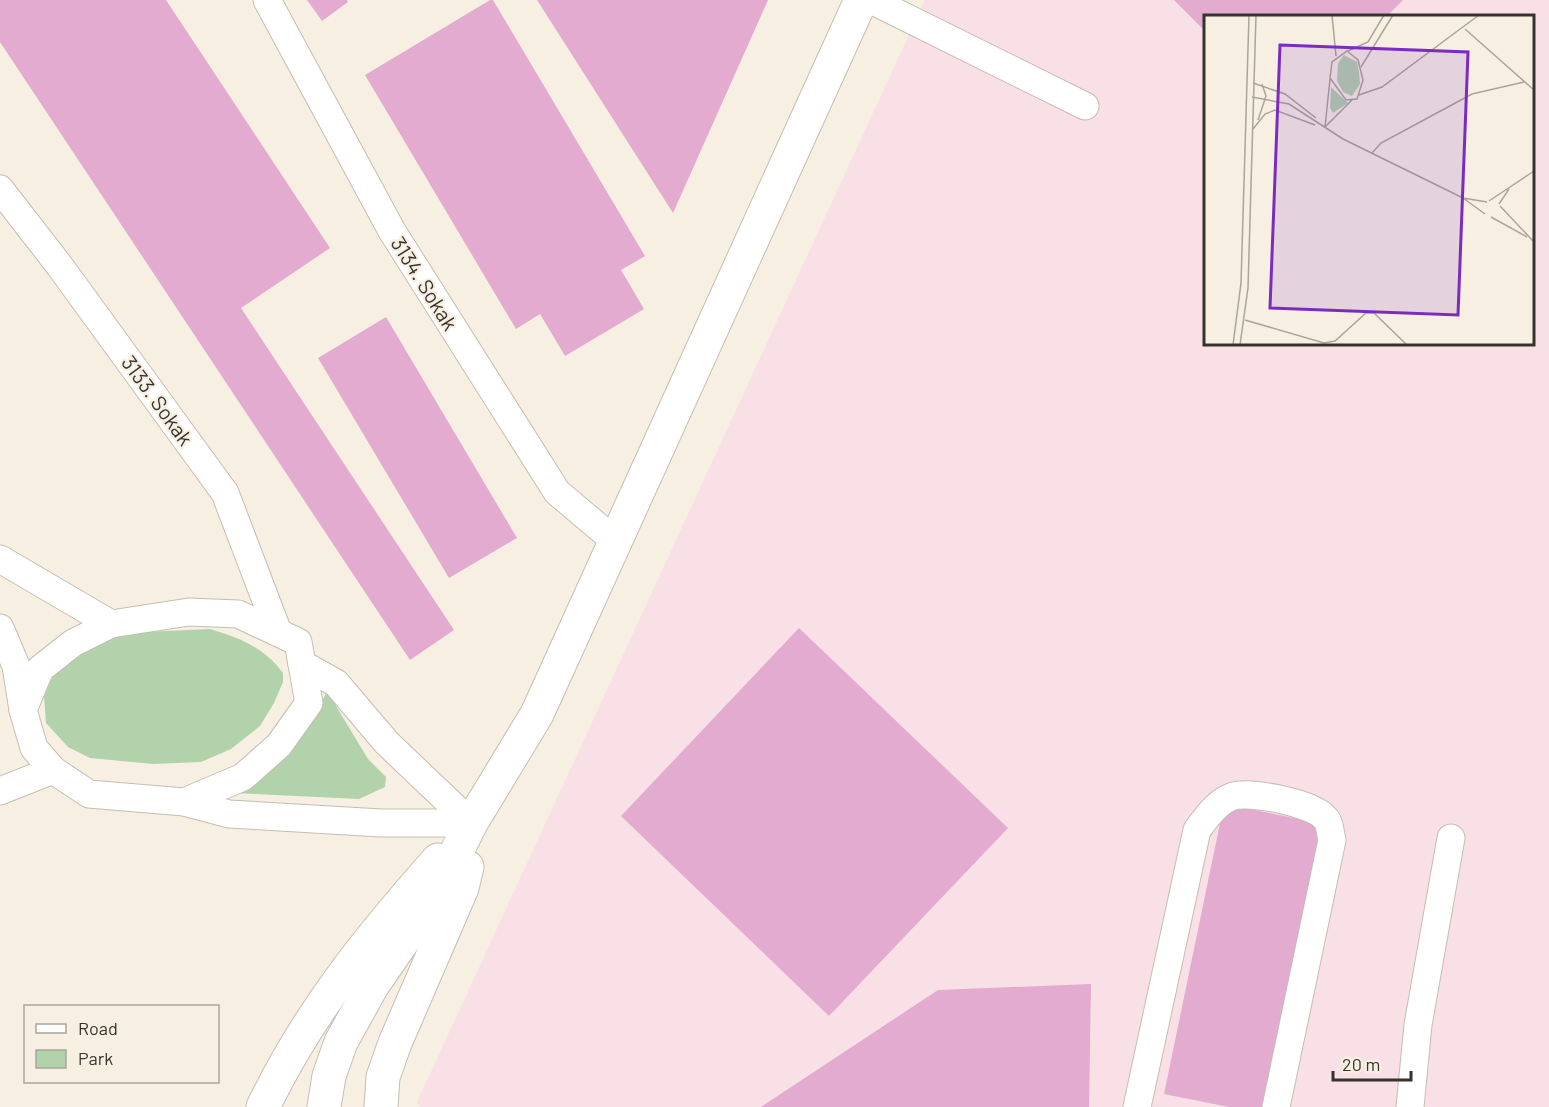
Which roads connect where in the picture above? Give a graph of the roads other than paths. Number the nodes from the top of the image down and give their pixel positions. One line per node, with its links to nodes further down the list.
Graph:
1 (267, 0): 6 (street, 3134. Sokak)
2 (861, 0): 6 (main road)
3 (871, 0): 4 (street)
4 (1085, 106)
5 (0, 189): 10 (street, 3133. Sokak)
6 (615, 541): 16 (main road)
7 (0, 559): 8 (street)
8 (111, 624): 10 (street); 12 (street)
9 (0, 628): 12 (street)
10 (278, 632): 11 (street)
11 (302, 664): 15 (street); 16 (street)
12 (23, 710): 13 (street)
13 (53, 770): 14 (street); 15 (street)
14 (0, 791)
15 (184, 802): 16 (street)
16 (471, 823): 18 (main road); 19 (main road); 20 (main road)
17 (1451, 838): 23 (street)
18 (263, 1107)
19 (324, 1107)
20 (381, 1107)
21 (1137, 1107): 22 (street)
22 (1276, 1107)
23 (1410, 1107)

